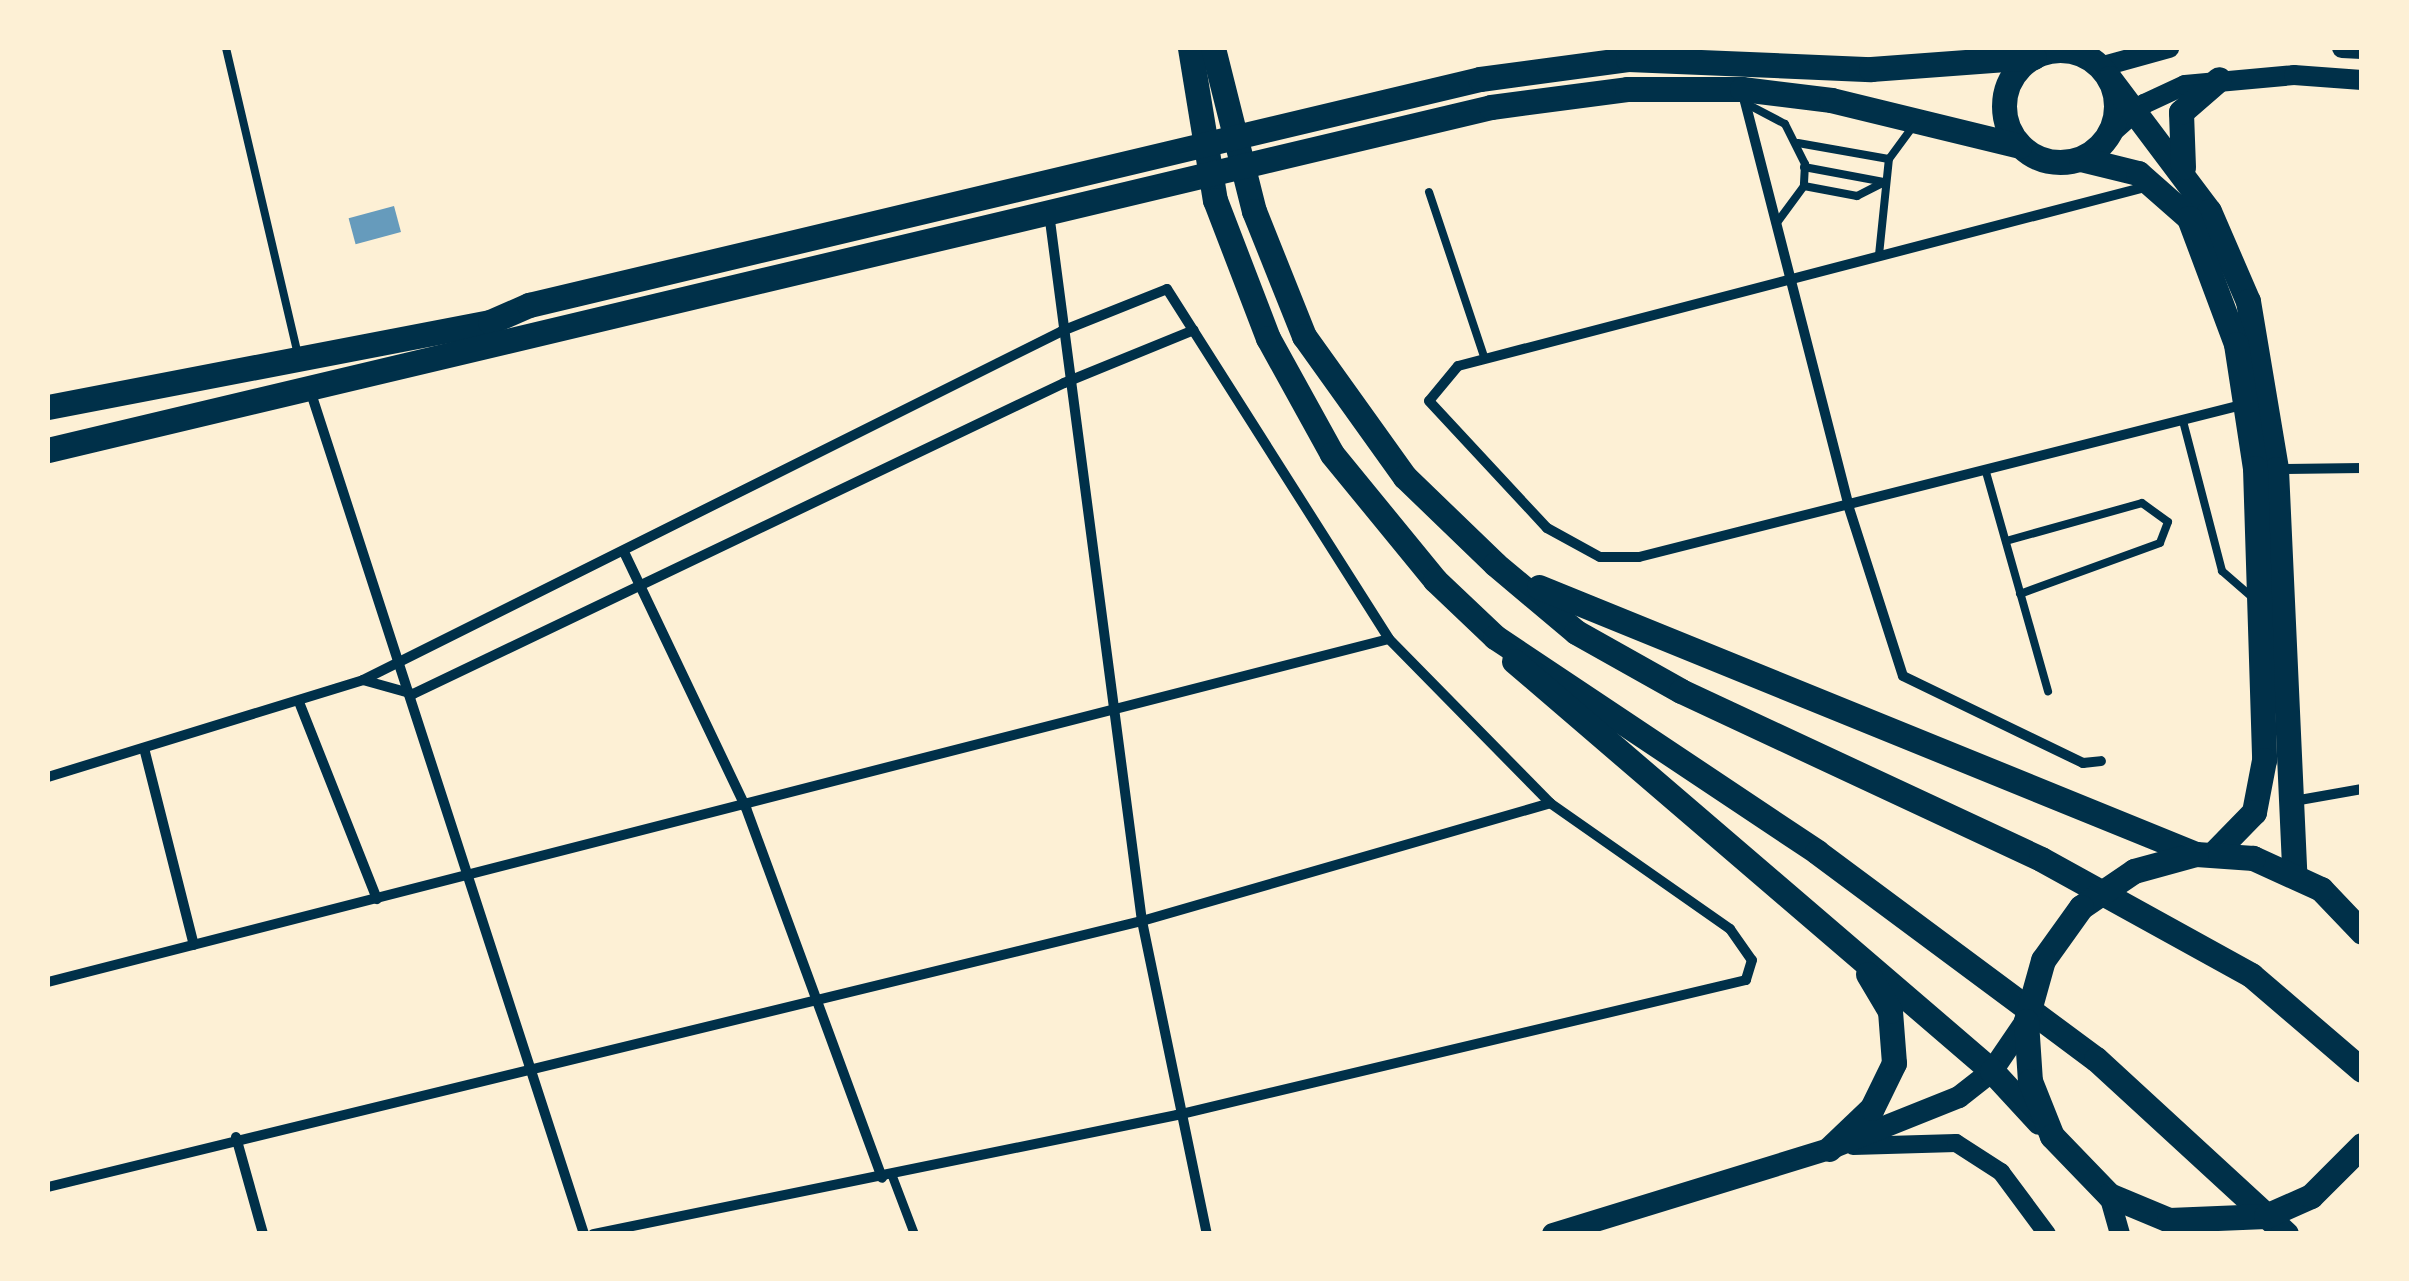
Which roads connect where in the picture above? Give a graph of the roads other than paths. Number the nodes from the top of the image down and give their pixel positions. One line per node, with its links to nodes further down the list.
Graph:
1 (226, 48): 32 (lane)
2 (1190, 48): 49 (highway)
3 (1213, 48): 45 (highway)
4 (2169, 48): 8 (main road)
5 (2342, 48): 6 (main road)
6 (2362, 49)
7 (2034, 56): 8 (highway); 16 (highway); 32 (highway)
8 (2104, 72): 12 (highway); 14 (highway)
9 (2220, 79): 10 (main road); 12 (main road); 20 (highway)
10 (2362, 80)
11 (1743, 96): 13 (highway); 15 (lane); 25 (highway); 26 (street)
12 (2134, 112): 14 (main road); 20 (highway)
13 (1920, 118): 16 (highway); 17 (lane)
14 (2107, 137): 18 (highway)
15 (1798, 142): 17 (lane); 19 (lane)
16 (2019, 146): 18 (highway)
17 (1889, 159): 21 (lane)
18 (2081, 159): 22 (highway)
19 (1804, 167): 21 (lane); 23 (lane)
20 (2184, 172): 35 (highway)
21 (1884, 182): 23 (lane); 27 (lane)
22 (2155, 184): 27 (street); 35 (highway)
23 (1804, 186): 26 (lane)
24 (1429, 192): 31 (lane)
25 (1048, 210): 30 (street); 34 (highway)
26 (1774, 226): 28 (street)
27 (1880, 256): 28 (street)
28 (1787, 279): 31 (street); 42 (street)
29 (1194, 330): 30 (street); 33 (street); 50 (street)
30 (1062, 331): 33 (street); 44 (street)
31 (1485, 360): 42 (street)
32 (301, 362): 36 (highway)
33 (1064, 383): 46 (street); 56 (street)
34 (310, 389): 38 (highway); 51 (street)
35 (2256, 402): 37 (street); 39 (highway)
36 (48, 407)
37 (2183, 421): 41 (street); 48 (lane)
38 (48, 450)
39 (2265, 468): 40 (street); 48 (highway); 61 (highway)
40 (2362, 468)
41 (1986, 472): 42 (street); 43 (lane)
42 (1848, 508): 58 (street)
43 (2006, 541): 47 (lane); 47 (lane)
44 (624, 552): 46 (street); 51 (street)
45 (1494, 564): 64 (highway); 76 (highway)
46 (641, 590): 54 (street); 63 (street)
47 (2020, 594): 53 (lane)
48 (2260, 601): 64 (highway)
49 (1495, 637): 71 (highway); 97 (highway)
50 (1389, 639): 56 (street); 62 (street)
51 (398, 656): 52 (street); 54 (street)
52 (363, 680): 54 (street); 55 (street)
53 (2048, 691)
54 (412, 694): 66 (street)
55 (299, 702): 57 (street); 67 (street)
56 (1112, 703): 63 (street); 68 (street)
57 (144, 748): 59 (street); 70 (street)
58 (2101, 761)
59 (48, 777)
60 (2362, 789): 61 (street)
61 (2288, 802): 65 (highway)
62 (1550, 803): 68 (street); 78 (street)
63 (746, 808): 66 (street); 73 (street)
64 (2205, 854): 65 (highway); 74 (highway)
65 (2294, 870): 69 (highway)
66 (470, 877): 67 (street); 75 (street)
67 (377, 899): 70 (street)
68 (1142, 922): 73 (street); 78 (street)
69 (2357, 923)
70 (194, 945): 72 (street)
71 (1850, 950): 77 (highway); 82 (highway)
72 (48, 982)
73 (819, 1000): 75 (street); 83 (street)
74 (2026, 1021): 77 (main road); 80 (highway)
75 (528, 1066): 79 (street); 88 (street)
76 (2362, 1070)
77 (1992, 1071): 80 (highway); 82 (main road)
78 (1178, 1115): 83 (street); 91 (street)
79 (236, 1136): 84 (street); 87 (street)
80 (2052, 1136): 86 (highway)
81 (2362, 1145): 85 (highway)
82 (1829, 1149): 92 (main road); 93 (street)
83 (887, 1177): 89 (street); 90 (street)
84 (48, 1187)
85 (2310, 1196): 86 (highway); 96 (main road)
86 (2116, 1199): 94 (main road); 95 (highway)
87 (263, 1234)
88 (584, 1234)
89 (594, 1234)
90 (914, 1234)
91 (1207, 1234)
92 (1553, 1234)
93 (2047, 1234)
94 (2120, 1234)
95 (2166, 1234)
96 (2260, 1234)
97 (2286, 1234)

